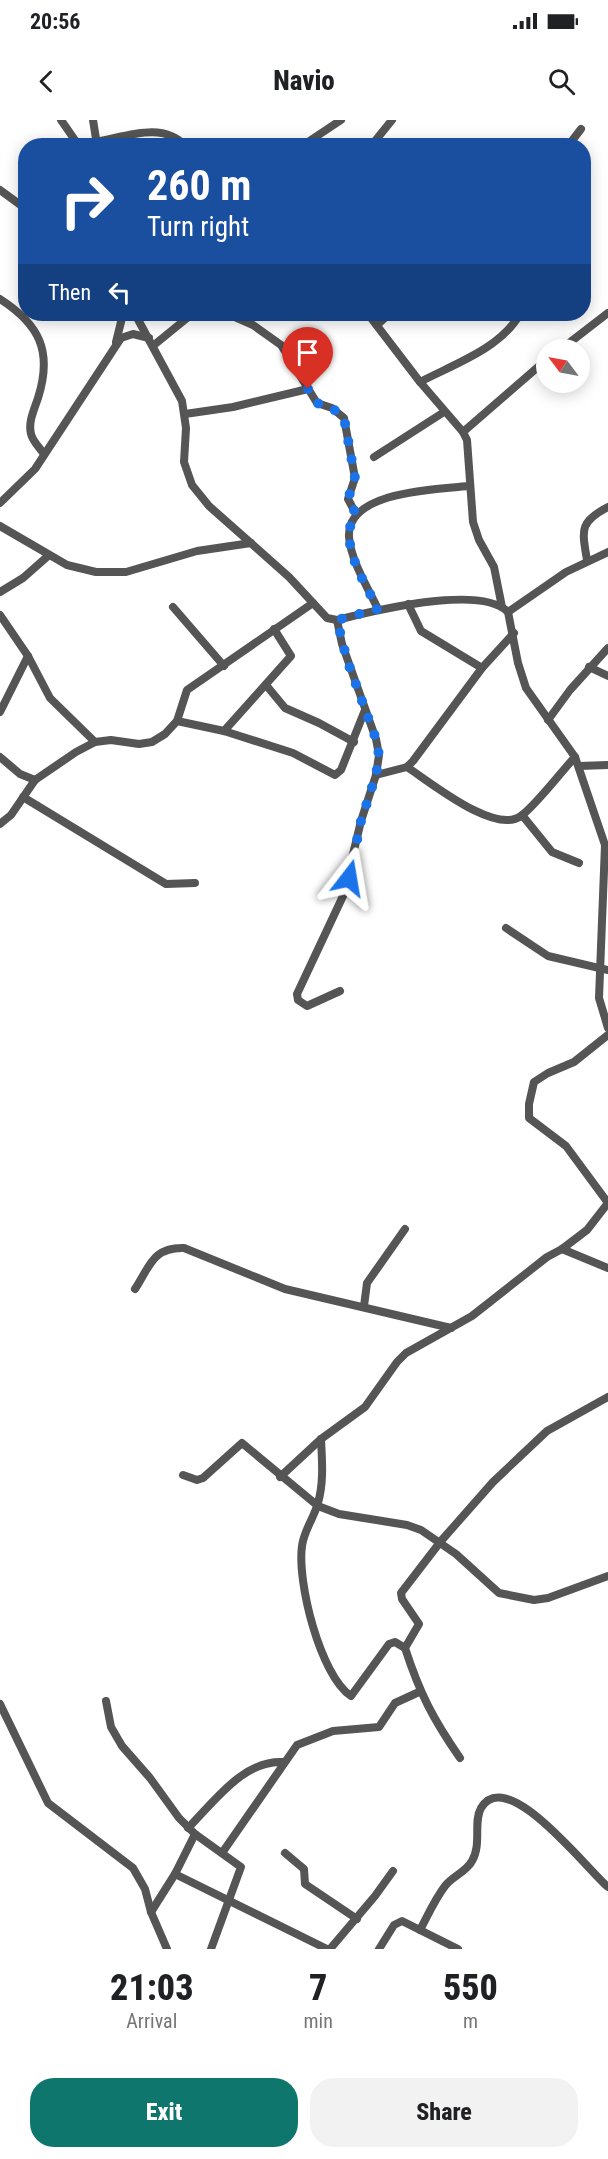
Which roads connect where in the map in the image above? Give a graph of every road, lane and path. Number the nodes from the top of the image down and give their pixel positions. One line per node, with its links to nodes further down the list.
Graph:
1 (61, 120): 6 (street)
2 (93, 120): 7 (street)
3 (341, 120): 10 (street)
4 (392, 120): 11 (street)
5 (581, 129): 12 (street)
6 (73, 138)
7 (95, 138)
8 (124, 138): 9 (street)
9 (178, 138)
10 (314, 138)
11 (377, 138)
12 (574, 138)
13 (0, 190): 14 (street)
14 (18, 203)
15 (0, 299): 16 (street)
16 (18, 311)
17 (608, 313): 27 (street)
18 (29, 321): 36 (street)
19 (121, 321): 29 (street)
20 (139, 321): 28 (street)
21 (182, 321): 28 (street)
22 (244, 321): 32 (street)
23 (374, 321): 26 (street)
24 (381, 321): 26 (street)
25 (514, 321): 31 (street)
26 (377, 325): 31 (street)
27 (574, 339)
28 (151, 342): 29 (street); 34 (street)
29 (116, 345): 36 (street)
30 (536, 369): 35 (street)
31 (420, 382): 33 (street)
32 (308, 389): 34 (street); 41 (street)
33 (444, 412): 35 (street); 37 (street)
34 (185, 414): 43 (street)
35 (463, 432): 38 (street)
36 (44, 454): 39 (street)
37 (374, 457)
38 (469, 486): 41 (street); 52 (street)
39 (0, 502)
40 (608, 507): 46 (street)
41 (356, 514): 51 (street)
42 (0, 526): 45 (street)
43 (251, 543): 45 (street); 48 (street)
44 (608, 552): 46 (street)
45 (48, 556): 47 (street)
46 (587, 560): 52 (street)
47 (0, 592)
48 (313, 603): 54 (street); 55 (street)
49 (408, 604): 51 (street); 52 (street); 61 (street)
50 (173, 607): 59 (street)
51 (378, 609): 54 (street)
52 (505, 609): 56 (street)
53 (0, 615): 58 (street)
54 (337, 620): 64 (street)
55 (274, 629): 59 (street); 63 (street)
56 (514, 633): 61 (street); 66 (street)
57 (608, 648): 60 (street)
58 (28, 656): 65 (street); 69 (street)
59 (224, 666): 67 (street)
60 (589, 667): 62 (street); 66 (street)
61 (482, 668): 74 (street)
62 (608, 676)
63 (266, 685): 68 (street); 70 (street)
64 (365, 710): 70 (street); 75 (street)
65 (0, 712)
66 (548, 720): 72 (street)
67 (177, 721): 68 (street); 69 (street)
68 (224, 731): 70 (street)
69 (94, 742): 76 (street)
70 (354, 742)
71 (0, 757): 76 (street)
72 (577, 761): 73 (street); 78 (street); 84 (street)
73 (608, 765)
74 (407, 767): 75 (street); 78 (street)
75 (376, 775): 85 (street)
76 (35, 780): 77 (street)
77 (23, 797): 79 (street); 81 (street)
78 (522, 815): 80 (street)
79 (0, 824)
80 (579, 863)
81 (195, 883)
82 (506, 928): 84 (street)
83 (608, 951): 84 (street)
84 (602, 967): 86 (street)
85 (340, 991)
86 (608, 1028)
87 (608, 1035): 88 (street)
88 (608, 1203): 90 (street)
89 (405, 1229): 93 (street)
90 (562, 1249): 91 (street); 94 (street)
91 (608, 1268)
92 (135, 1289): 93 (street)
93 (364, 1306): 94 (street)
94 (451, 1328): 96 (street)
95 (608, 1397): 100 (street)
96 (321, 1439): 98 (street); 99 (street)
97 (183, 1475): 98 (street)
98 (280, 1477): 99 (street)
99 (318, 1506): 100 (street); 102 (street)
100 (441, 1541): 101 (street); 102 (street)
101 (608, 1576)
102 (405, 1648): 103 (street)
103 (419, 1692): 106 (street); 107 (street)
104 (106, 1701): 108 (street)
105 (0, 1704): 114 (street)
106 (460, 1758)
107 (283, 1762): 108 (street); 109 (street)
108 (192, 1831): 109 (street); 112 (street)
109 (222, 1853): 116 (street)
110 (285, 1853): 118 (street)
111 (393, 1871): 118 (street)
112 (175, 1874): 115 (street); 116 (street)
113 (608, 1887): 119 (street)
114 (145, 1889): 115 (street); 117 (street)
115 (165, 1890): 117 (street)
116 (229, 1901): 121 (street); 122 (street)
117 (151, 1912): 120 (street)
118 (357, 1919): 122 (street)
119 (420, 1930): 123 (street); 124 (street)
120 (167, 1949)
121 (211, 1949)
122 (329, 1949)
123 (379, 1949)
124 (458, 1949)

